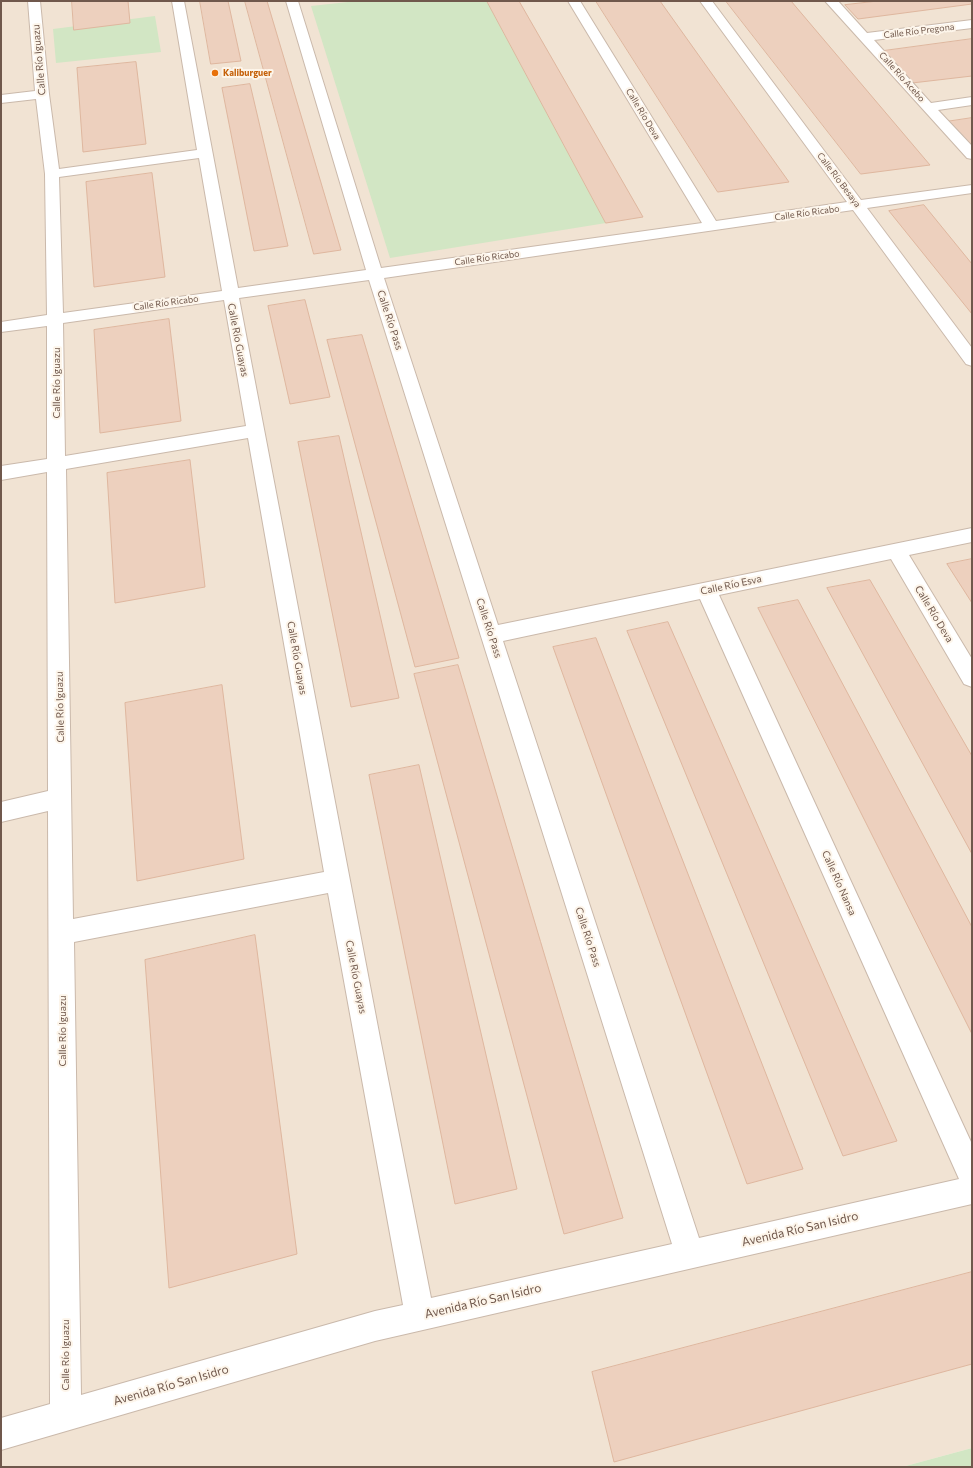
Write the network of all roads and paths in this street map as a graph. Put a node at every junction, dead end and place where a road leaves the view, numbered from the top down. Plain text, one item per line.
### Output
1 (34, 1) edge
2 (178, 1) edge
3 (292, 1) edge
4 (574, 1) edge
5 (706, 1) edge
6 (831, 1) edge
7 (972, 24) edge
8 (866, 37) junction
9 (42, 94) junction
10 (1, 99) edge
11 (972, 101) edge
12 (929, 107) junction
13 (205, 153) junction
14 (972, 155) edge
15 (52, 174) junction
16 (972, 189) edge
17 (858, 205) junction
18 (712, 226) junction
19 (375, 274) junction
20 (230, 294) junction
21 (56, 319) junction
22 (1, 327) edge
23 (972, 360) edge
24 (255, 431) junction
25 (58, 465) junction
26 (1, 473) edge
27 (972, 535) edge
28 (896, 551) junction
29 (706, 590) junction
30 (491, 635) junction
31 (972, 678) edge
32 (61, 798) junction
33 (1, 812) edge
34 (338, 880) junction
35 (62, 933) junction
36 (972, 1175) edge
37 (972, 1190) edge
38 (690, 1254) junction
39 (420, 1315) junction
40 (66, 1415) junction
41 (1, 1434) edge

1 - 9 street, Calle Río Iguazu
2 - 13 street, Calle Río Guayas
3 - 19 street, Calle Río Pass
4 - 18 street, Calle Río Deva
5 - 17 street, Calle Río Besaya
6 - 8 street, Calle Río Acebo
7 - 8 street, Calle Río Pregona
8 - 12 street, Calle Río Acebo
9 - 10 street
9 - 15 street, Calle Río Iguazu
11 - 12 street
12 - 14 street, Calle Río Acebo
13 - 15 street
13 - 20 street, Calle Río Guayas
15 - 21 street, Calle Río Iguazu
16 - 17 street, Calle Río Ricabo
17 - 18 street, Calle Río Ricabo
17 - 23 street, Calle Río Besaya
18 - 19 street, Calle Río Ricabo
19 - 20 street, Calle Río Ricabo
19 - 30 street, Calle Río Pass
20 - 21 street, Calle Río Ricabo
20 - 24 street, Calle Río Guayas
21 - 22 street, Calle Río Ricabo
21 - 25 street, Calle Río Iguazu
24 - 25 street
24 - 34 street, Calle Río Guayas
25 - 26 street
25 - 32 street, Calle Río Iguazu
27 - 28 street, Calle Río Esva
28 - 29 street, Calle Río Esva
28 - 31 street, Calle Río Deva
29 - 30 street, Calle Río Esva
29 - 36 street, Calle Río Nansa
30 - 38 street, Calle Río Pass
32 - 33 street
32 - 35 street, Calle Río Iguazu
34 - 35 street
34 - 39 street, Calle Río Guayas
35 - 40 street, Calle Río Iguazu
37 - 38 street, Avenida Río San Isidro
38 - 39 street, Avenida Río San Isidro
39 - 40 street, Avenida Río San Isidro
40 - 41 street, Avenida Río San Isidro

